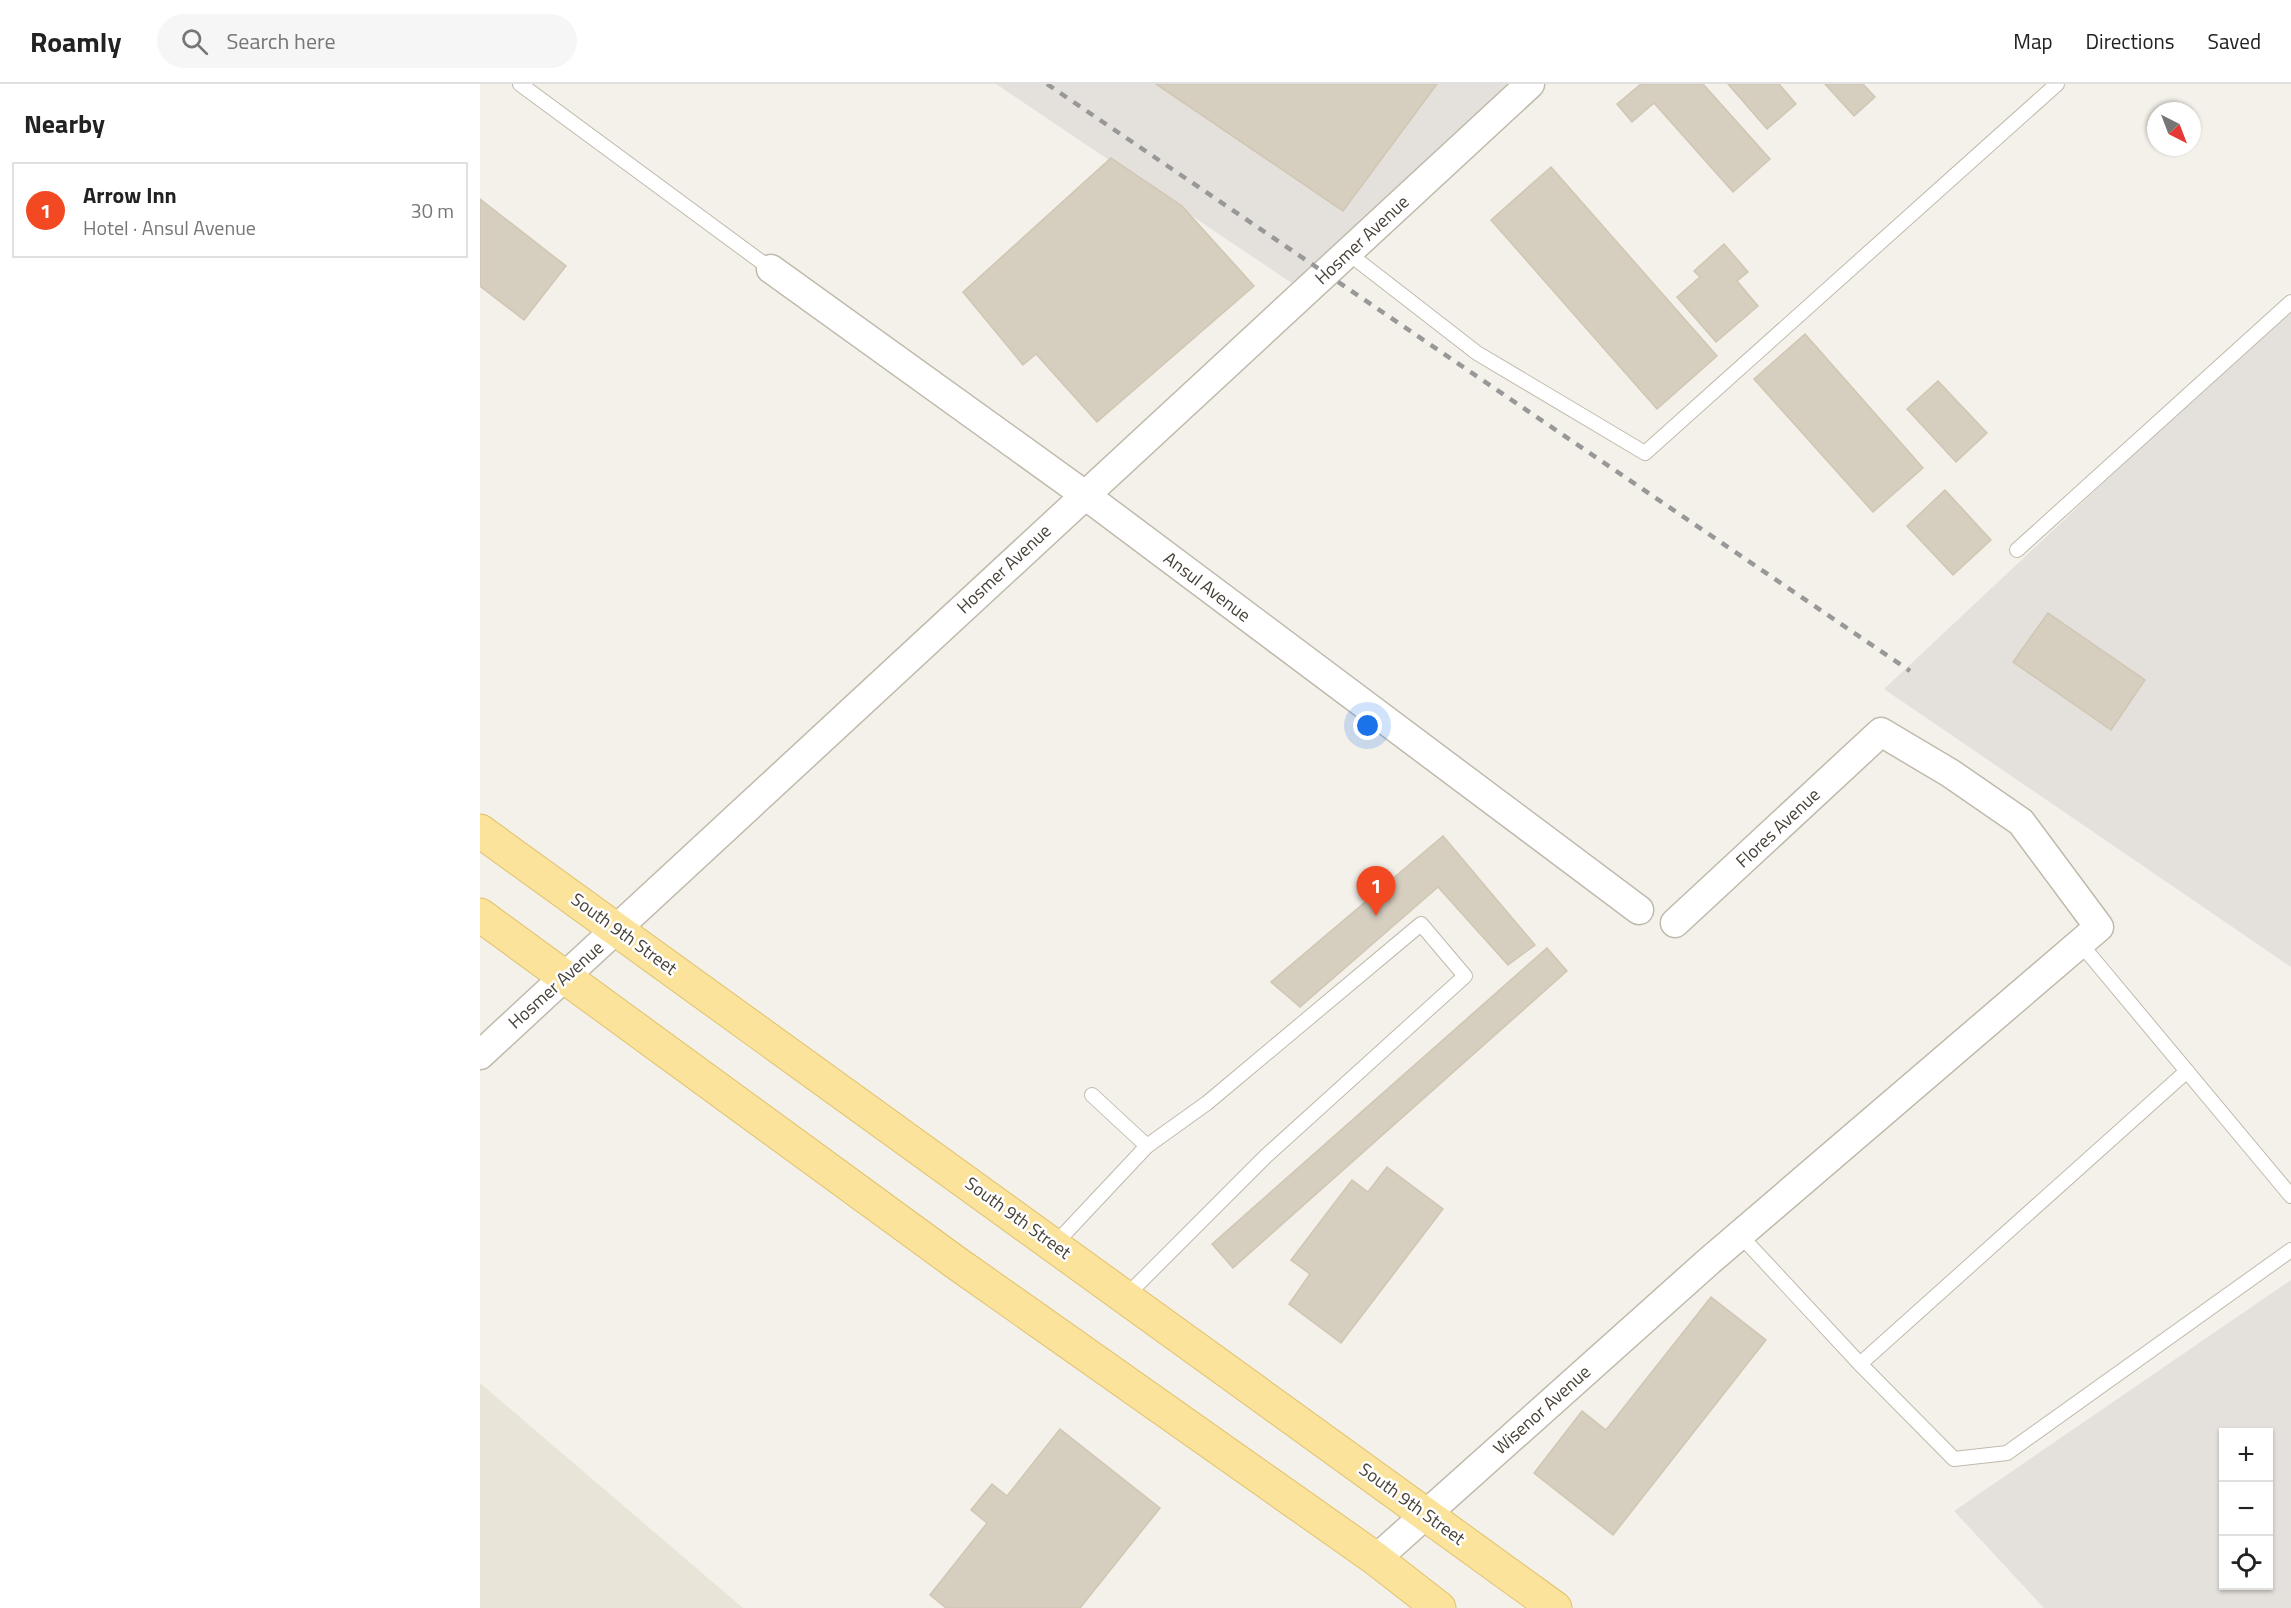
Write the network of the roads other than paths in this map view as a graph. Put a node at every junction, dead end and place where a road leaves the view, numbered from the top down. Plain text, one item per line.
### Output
1 (520, 84) edge
2 (1530, 84) edge
3 (2057, 84) edge
4 (1348, 253) junction
5 (771, 270) joint
6 (2291, 302) edge
7 (1085, 495) junction
8 (2018, 550) dead end
9 (1881, 732) joint
10 (480, 831) edge
11 (1639, 910) dead end
12 (480, 915) edge
13 (1675, 923) dead end
14 (618, 929) junction
15 (2080, 943) junction
16 (566, 976) junction
17 (480, 1055) edge
18 (2187, 1071) junction
19 (1092, 1095) dead end
20 (1148, 1146) junction
21 (2291, 1196) edge
22 (1740, 1235) junction
23 (1054, 1245) junction
24 (2291, 1250) edge
25 (1126, 1296) junction
26 (1860, 1365) junction
27 (1426, 1514) junction
28 (1376, 1560) junction
29 (1439, 1608) edge
30 (1555, 1608) edge

1 - 5 lane
2 - 4 street, Hosmer Avenue
3 - 4 lane
4 - 7 street, Hosmer Avenue
5 - 7 street, Ansul Avenue
6 - 8 lane
7 - 11 street, Ansul Avenue
7 - 14 street, Hosmer Avenue
9 - 13 street, Flores Avenue
9 - 15 street, Wisenor Avenue
10 - 14 main road, South 9th Street
12 - 16 main road
14 - 16 street, Hosmer Avenue
14 - 23 main road, South 9th Street
15 - 18 lane
15 - 22 street, Wisenor Avenue
16 - 17 street, Hosmer Avenue
16 - 28 main road
18 - 21 lane
18 - 26 lane
19 - 20 lane
20 - 23 lane
20 - 25 lane
22 - 26 lane
22 - 27 street, Wisenor Avenue
23 - 25 main road, South 9th Street
24 - 26 lane
25 - 27 main road, South 9th Street
27 - 28 street, Wisenor Avenue
27 - 30 main road, South 9th Street
28 - 29 main road

